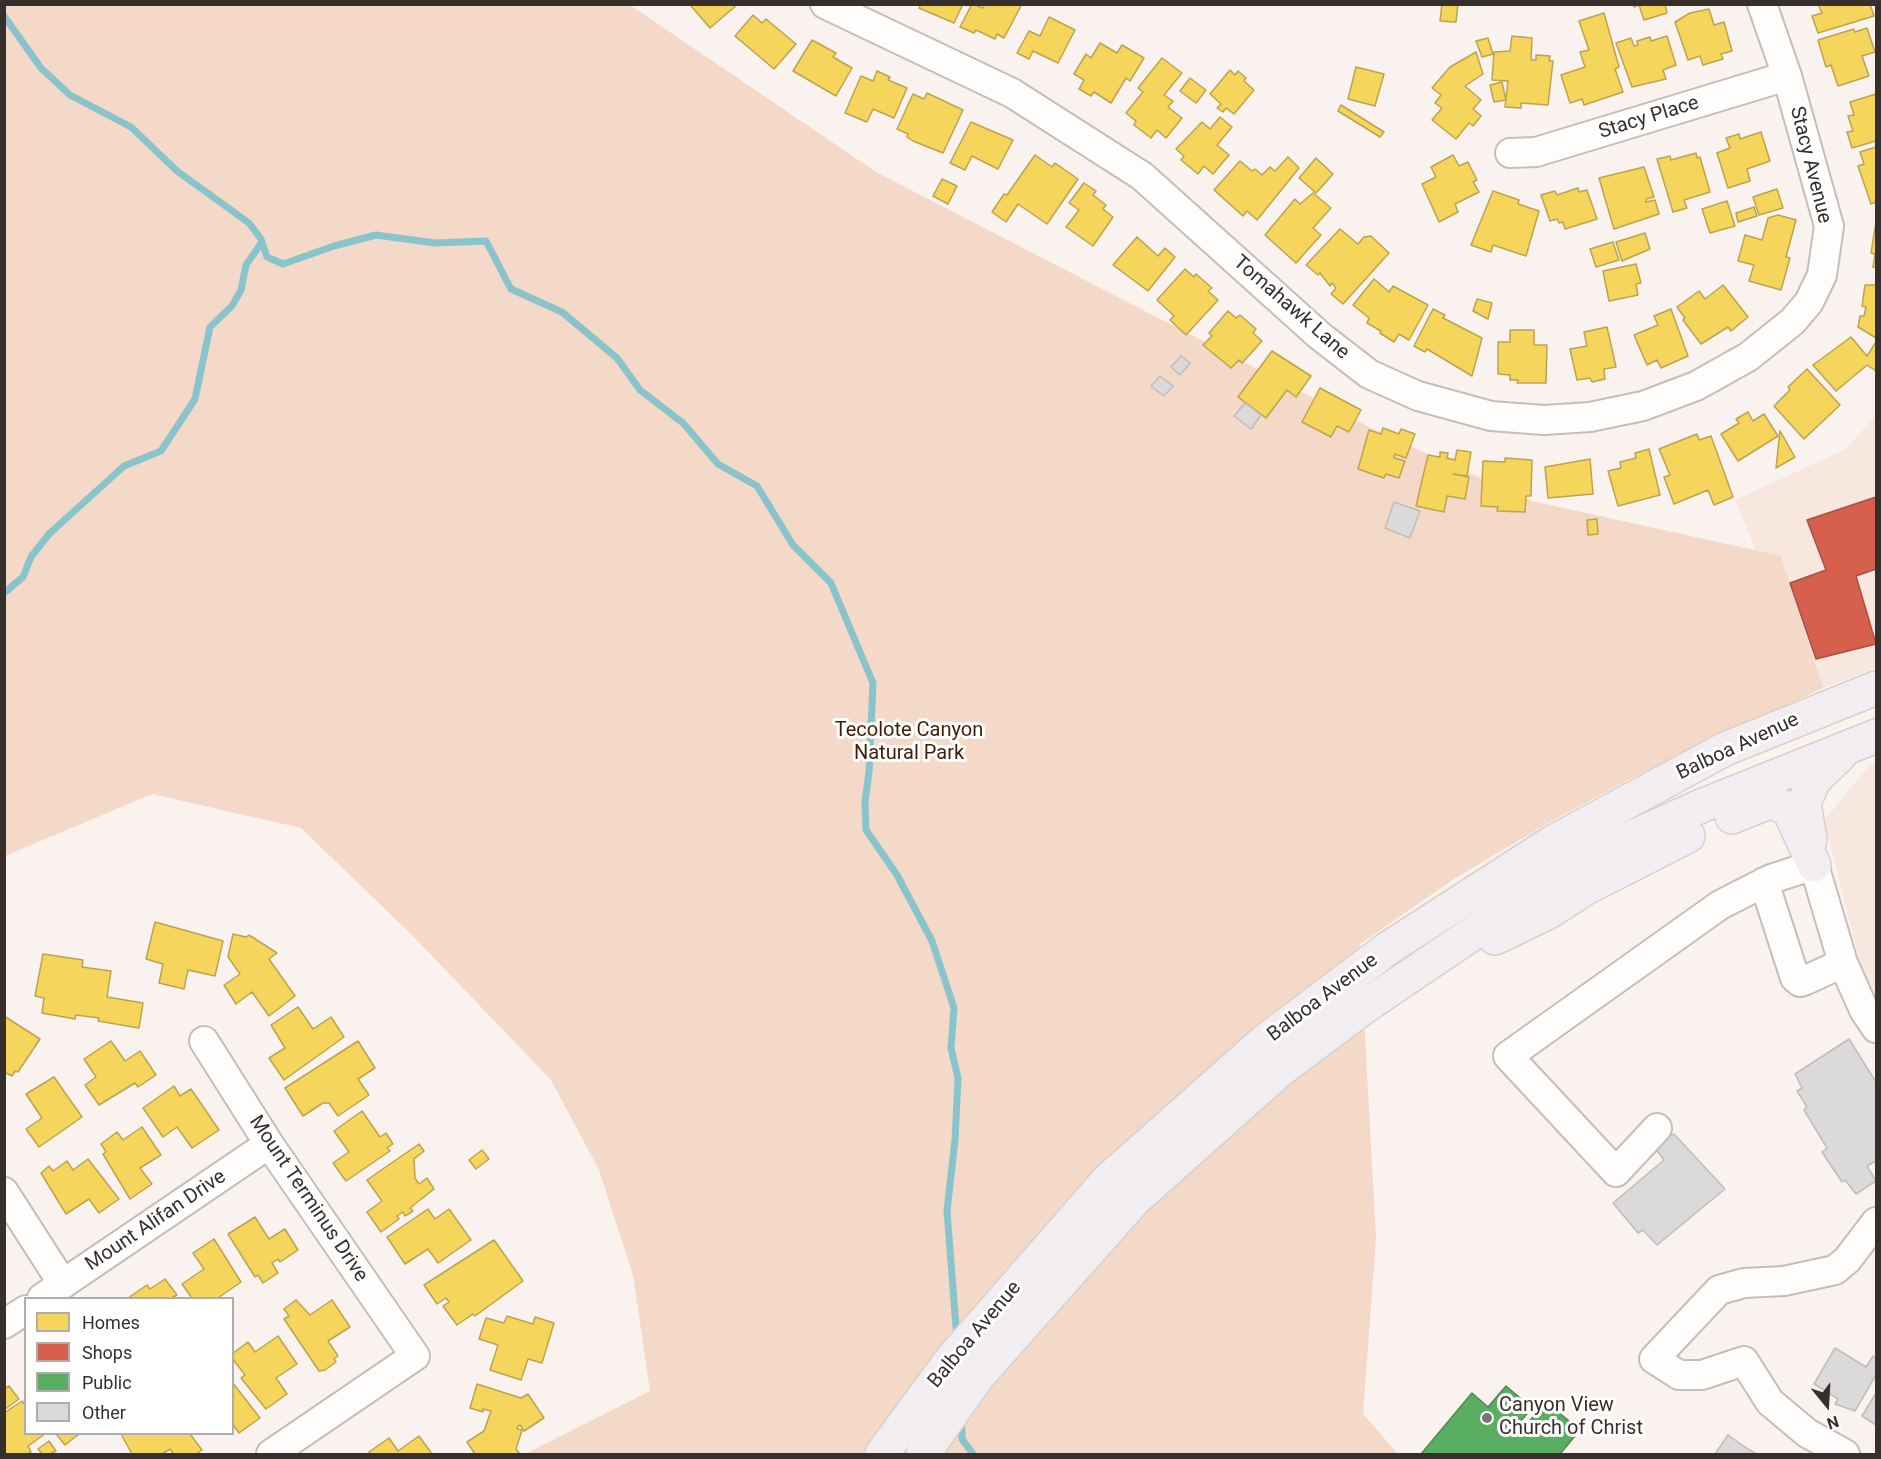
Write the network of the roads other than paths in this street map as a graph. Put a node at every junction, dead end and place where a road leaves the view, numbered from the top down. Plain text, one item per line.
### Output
1 (825, 4) edge
2 (1762, 4) edge
3 (1787, 76) junction
4 (1510, 153) dead end
5 (1793, 321) joint
6 (1876, 688) edge
7 (1876, 736) edge
8 (1846, 749) junction
9 (1814, 865) junction
10 (1764, 882) junction
11 (1843, 963) junction
12 (1390, 988) junction
13 (1876, 1029) edge
14 (204, 1041) dead end
15 (1657, 1128) dead end
16 (269, 1144) junction
17 (4, 1191) edge
18 (1876, 1222) edge
19 (53, 1291) edge
20 (24, 1311) edge
21 (4, 1324) edge
22 (271, 1455) edge
23 (882, 1455) edge
24 (924, 1455) edge
25 (1845, 1455) edge

1 - 5 street, Tomahawk Lane
2 - 3 street, Stacy Avenue
3 - 4 street, Stacy Place
3 - 5 street, Stacy Avenue
6 - 23 main road, Balboa Avenue
7 - 8 main road, Balboa Avenue
8 - 9 main road
8 - 12 main road, Balboa Avenue
9 - 10 street
9 - 11 street
9 - 12 main road
10 - 11 street
10 - 15 street
11 - 13 street
12 - 24 main road, Balboa Avenue
14 - 16 street, Mount Terminus Drive
16 - 19 street, Mount Alifan Drive
16 - 22 street, Mount Terminus Drive
17 - 19 street
18 - 25 street
20 - 21 street

